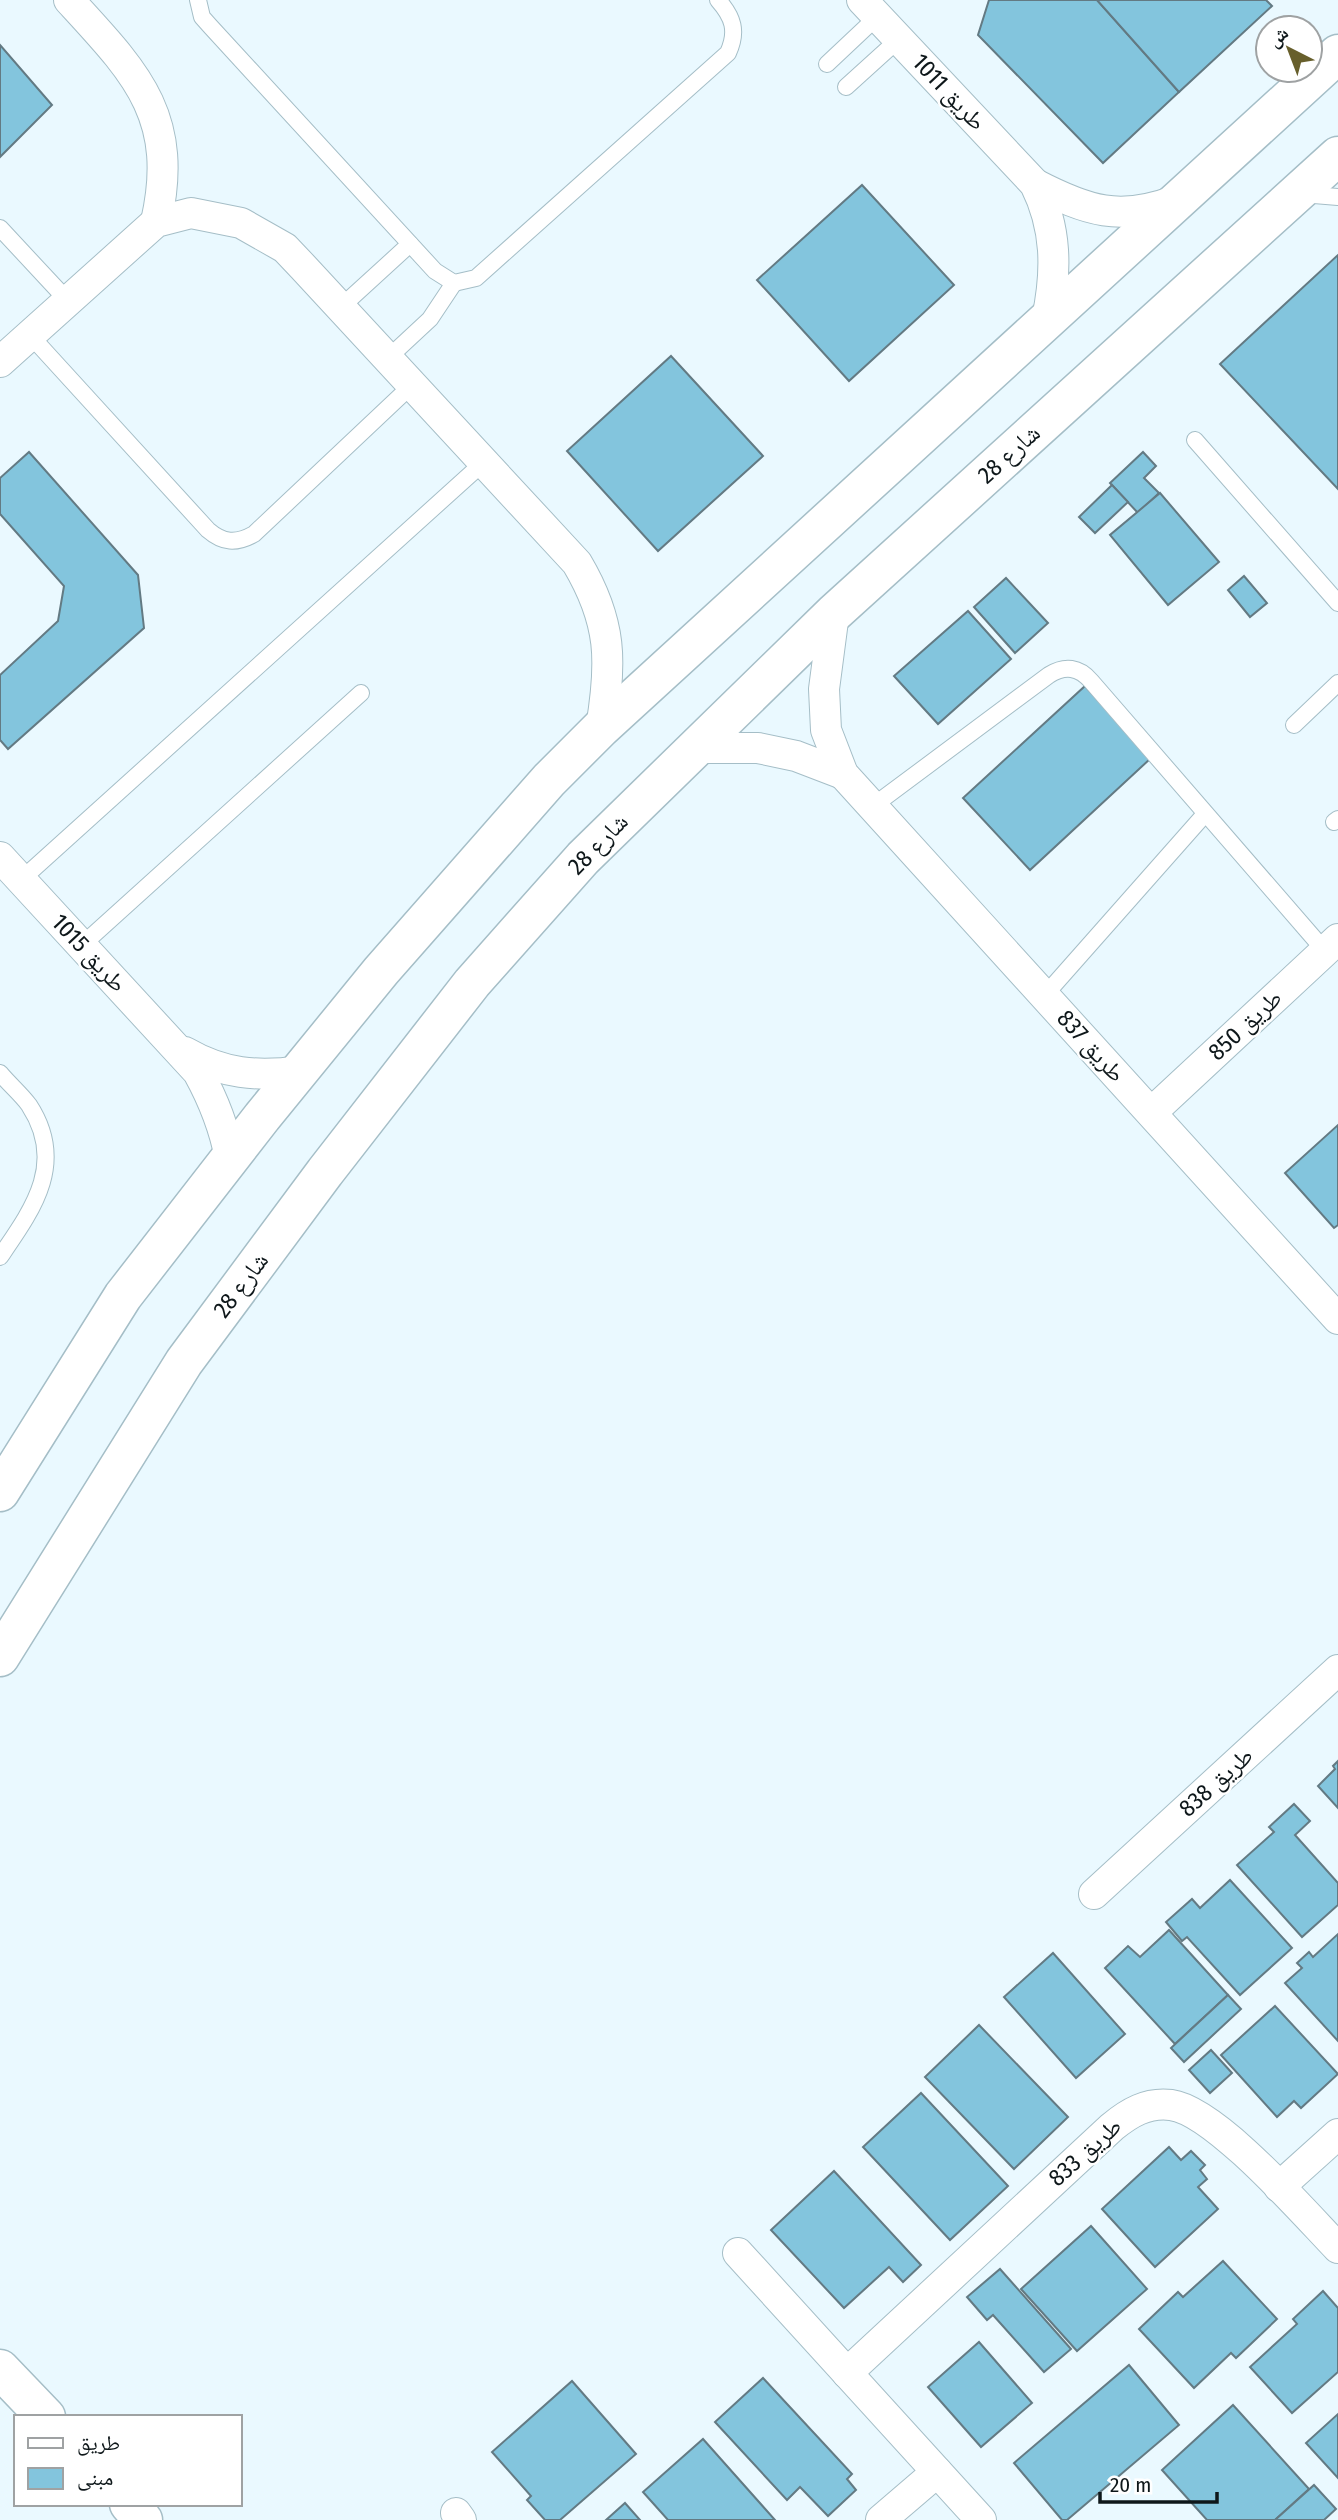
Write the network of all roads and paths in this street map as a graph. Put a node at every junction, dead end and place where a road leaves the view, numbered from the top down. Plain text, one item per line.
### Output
1 (69, 0) edge
2 (198, 0) edge
3 (718, 0) edge
4 (866, 4) edge
5 (899, 39) junction
6 (1338, 54) edge
7 (827, 64) dead end
8 (846, 87) dead end
9 (1338, 156) edge
10 (1035, 184) junction
11 (1296, 194) junction
12 (1338, 197) edge
13 (1182, 198) junction
14 (156, 222) junction
15 (0, 228) edge
16 (410, 244) junction
17 (454, 283) junction
18 (68, 301) junction
19 (341, 307) junction
20 (1047, 319) junction
21 (30, 335) junction
22 (387, 359) junction
23 (0, 362) edge
24 (412, 386) junction
25 (1195, 440) dead end
26 (484, 462) junction
27 (1338, 603) edge
28 (834, 613) junction
29 (1338, 683) edge
30 (361, 693) dead end
31 (1294, 725) dead end
32 (601, 728) junction
33 (694, 748) junction
34 (843, 774) junction
35 (873, 806) junction
36 (1205, 814) junction
37 (0, 857) edge
38 (21, 880) junction
39 (1331, 945) edge
40 (81, 946) junction
41 (1045, 995) junction
42 (178, 1049) junction
43 (300, 1071) junction
44 (0, 1073) edge
45 (1152, 1112) junction
46 (230, 1158) junction
47 (0, 1257) edge
48 (1338, 1319) edge
49 (0, 1492) edge
50 (0, 1657) edge
51 (1338, 1670) edge
52 (1094, 1894) dead end
53 (1338, 2134) edge
54 (1279, 2187) junction
55 (1338, 2248) edge
56 (738, 2253) dead end
57 (0, 2369) edge
58 (847, 2373) junction
59 (44, 2415) edge
60 (937, 2472) junction
61 (131, 2506) edge
62 (143, 2520) edge
63 (881, 2520) edge
64 (981, 2520) edge

1 - 14 street
2 - 16 lane
3 - 17 lane
4 - 5 street, طريق 1011
4 - 7 lane
5 - 8 lane
5 - 10 street, طريق 1011
6 - 13 main road
9 - 11 main road, شارع 28
10 - 13 street, طريق 1011
10 - 20 street, طريق 1011
11 - 12 lane
11 - 28 main road, شارع 28
13 - 20 main road
14 - 18 street
14 - 19 street
15 - 18 lane
16 - 17 lane
16 - 19 lane
17 - 22 lane
18 - 21 street
19 - 22 street
20 - 32 main road
21 - 23 street
21 - 24 lane
22 - 24 street
24 - 26 street
25 - 27 lane
26 - 32 street
26 - 38 lane
28 - 33 main road, شارع 28
28 - 34 street, طريق 837
29 - 31 lane
30 - 40 lane
32 - 43 main road
33 - 34 street, طريق 837
33 - 50 main road, شارع 28
34 - 35 street, طريق 837
35 - 36 lane
35 - 41 street, طريق 837
36 - 39 lane
36 - 41 lane
37 - 38 street, طريق 1015
38 - 40 street, طريق 1015
39 - 45 street, طريق 850
40 - 42 street, طريق 1015
41 - 45 street, طريق 837
42 - 43 street
42 - 46 street
43 - 46 main road
44 - 47 lane
45 - 48 street, طريق 837
46 - 49 main road
51 - 52 street, طريق 838
53 - 54 street
54 - 55 street, طريق 833
54 - 58 street, طريق 833
56 - 58 street
57 - 59 main road
58 - 60 street
60 - 63 street
60 - 64 street
61 - 62 main road

